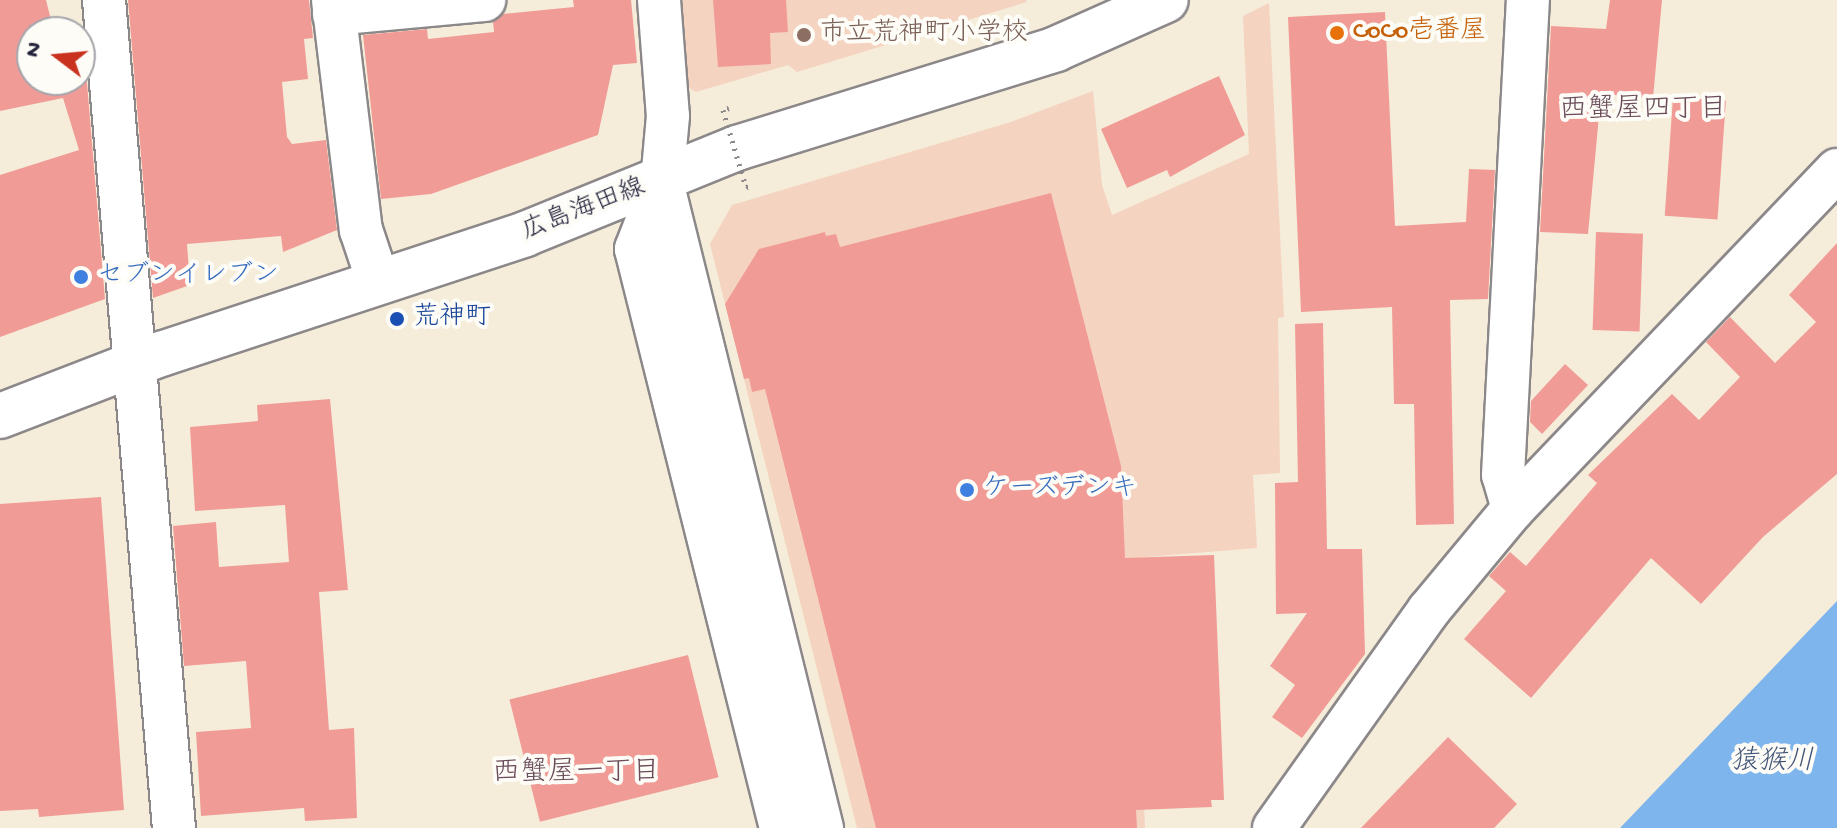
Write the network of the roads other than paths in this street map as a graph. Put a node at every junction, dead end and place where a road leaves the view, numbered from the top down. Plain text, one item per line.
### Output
1 (104, 0) edge
2 (484, 0) edge
3 (659, 0) edge
4 (1166, 0) edge
5 (1528, 0) edge
6 (333, 7) edge
7 (1837, 170) edge
8 (662, 182) junction
9 (378, 281) junction
10 (131, 366) junction
11 (0, 416) edge
12 (1513, 509) junction
13 (174, 828) edge
14 (781, 828) edge
15 (822, 828) edge
16 (1274, 828) edge

1 - 10 street
2 - 6 street
3 - 8 street
4 - 8 main road, 広島海田線
5 - 12 street
6 - 9 street
7 - 12 street
8 - 9 main road, 広島海田線
8 - 14 street
8 - 15 street
9 - 10 main road, 広島海田線
10 - 11 main road, 広島海田線
10 - 13 street
12 - 16 street

